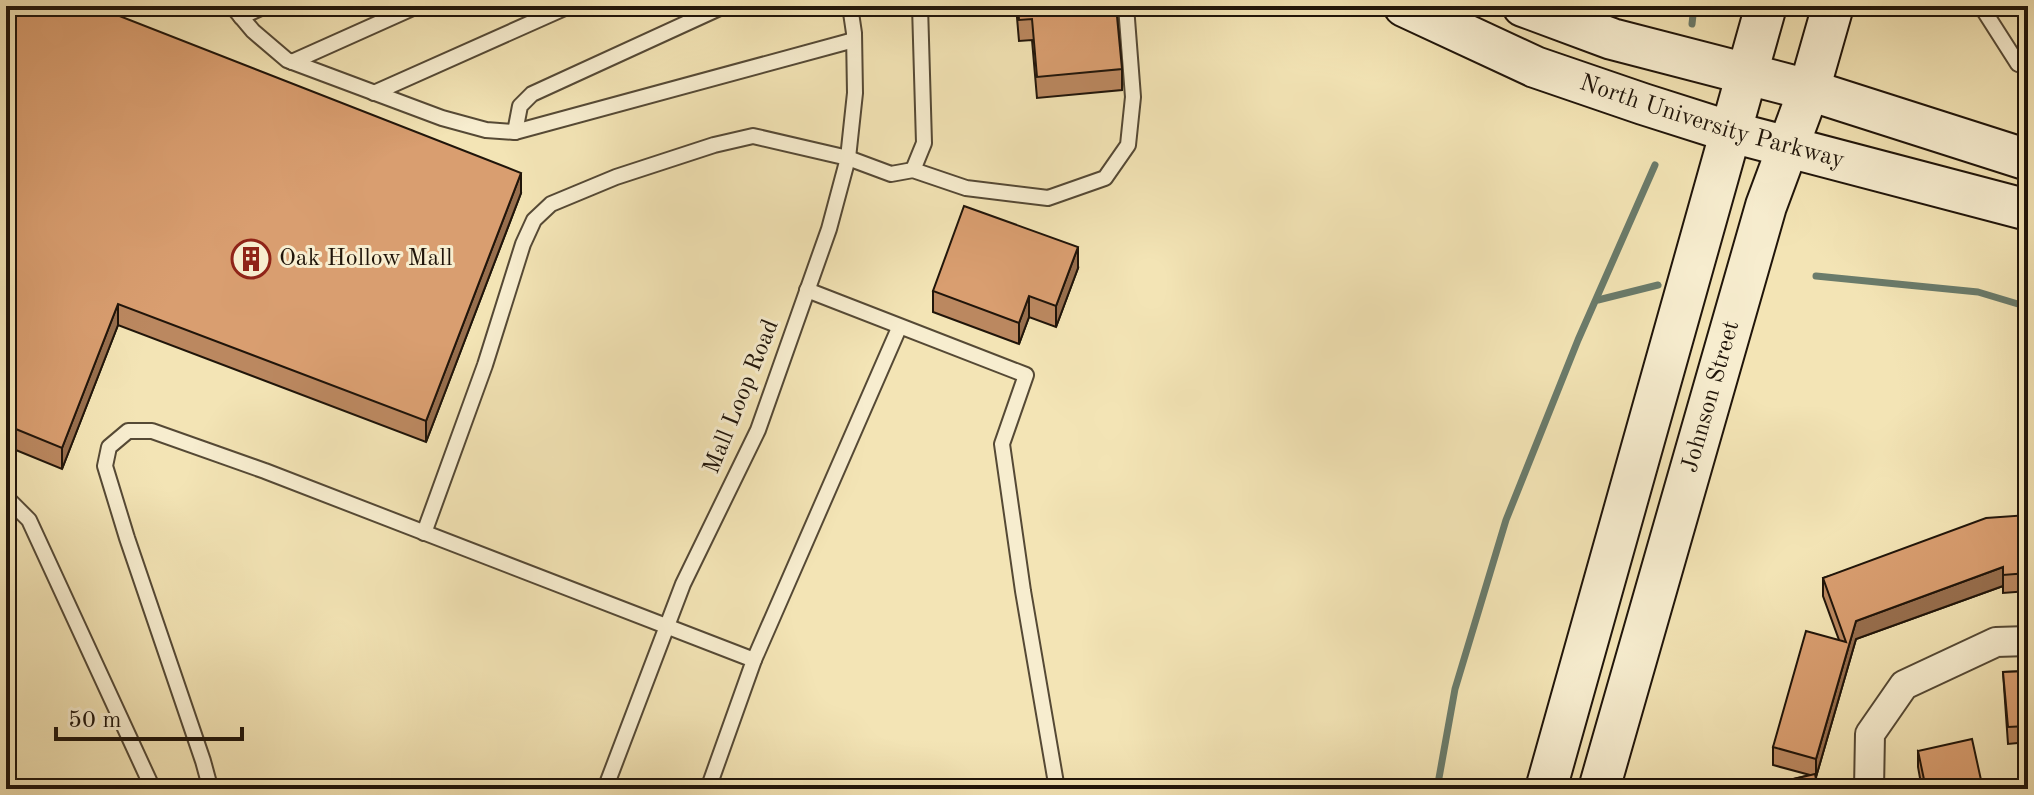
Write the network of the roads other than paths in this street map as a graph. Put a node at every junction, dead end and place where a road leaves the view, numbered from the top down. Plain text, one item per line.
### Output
1 (265, 6) edge
2 (417, 6) edge
3 (569, 6) edge
4 (724, 6) edge
5 (850, 6) edge
6 (920, 6) edge
7 (1126, 6) edge
8 (1404, 6) edge
9 (1523, 6) edge
10 (1766, 6) edge
11 (1833, 6) edge
12 (1981, 6) edge
13 (236, 11) edge
14 (854, 40) junction
15 (292, 62) junction
16 (2028, 67) edge
17 (1746, 76) junction
18 (1809, 90) junction
19 (374, 93) junction
20 (515, 132) junction
21 (1731, 132) junction
22 (1789, 145) junction
23 (848, 158) junction
24 (2028, 160) edge
25 (913, 170) junction
26 (2028, 210) edge
27 (807, 290) junction
28 (899, 328) junction
29 (6, 497) edge
30 (424, 533) junction
31 (667, 628) junction
32 (2028, 641) edge
33 (754, 660) junction
34 (153, 789) edge
35 (205, 789) edge
36 (605, 789) edge
37 (708, 789) edge
38 (1057, 789) edge
39 (1546, 789) edge
40 (1599, 789) edge
41 (1869, 789) edge

1 - 13 lane
2 - 15 lane
3 - 19 lane
4 - 20 lane
5 - 14 lane, Mall Loop Road
6 - 25 lane
7 - 25 lane
8 - 21 main road, North University Parkway
9 - 17 main road
10 - 17 main road
11 - 18 main road, Johnson Street
12 - 16 lane
13 - 15 lane
14 - 20 lane
14 - 23 lane, Mall Loop Road
15 - 19 lane
17 - 18 main road
17 - 21 main road
18 - 22 main road, Johnson Street
18 - 24 main road
19 - 20 lane
21 - 22 main road, North University Parkway
21 - 39 main road
22 - 26 main road, North University Parkway
22 - 40 main road, Johnson Street
23 - 25 lane
23 - 27 lane, Mall Loop Road
23 - 30 lane
27 - 28 lane
27 - 31 lane, Mall Loop Road
28 - 33 lane
28 - 38 lane
29 - 34 lane
30 - 31 lane
30 - 35 lane
31 - 33 lane
31 - 36 lane, Mall Loop Road
32 - 41 street
33 - 37 lane

